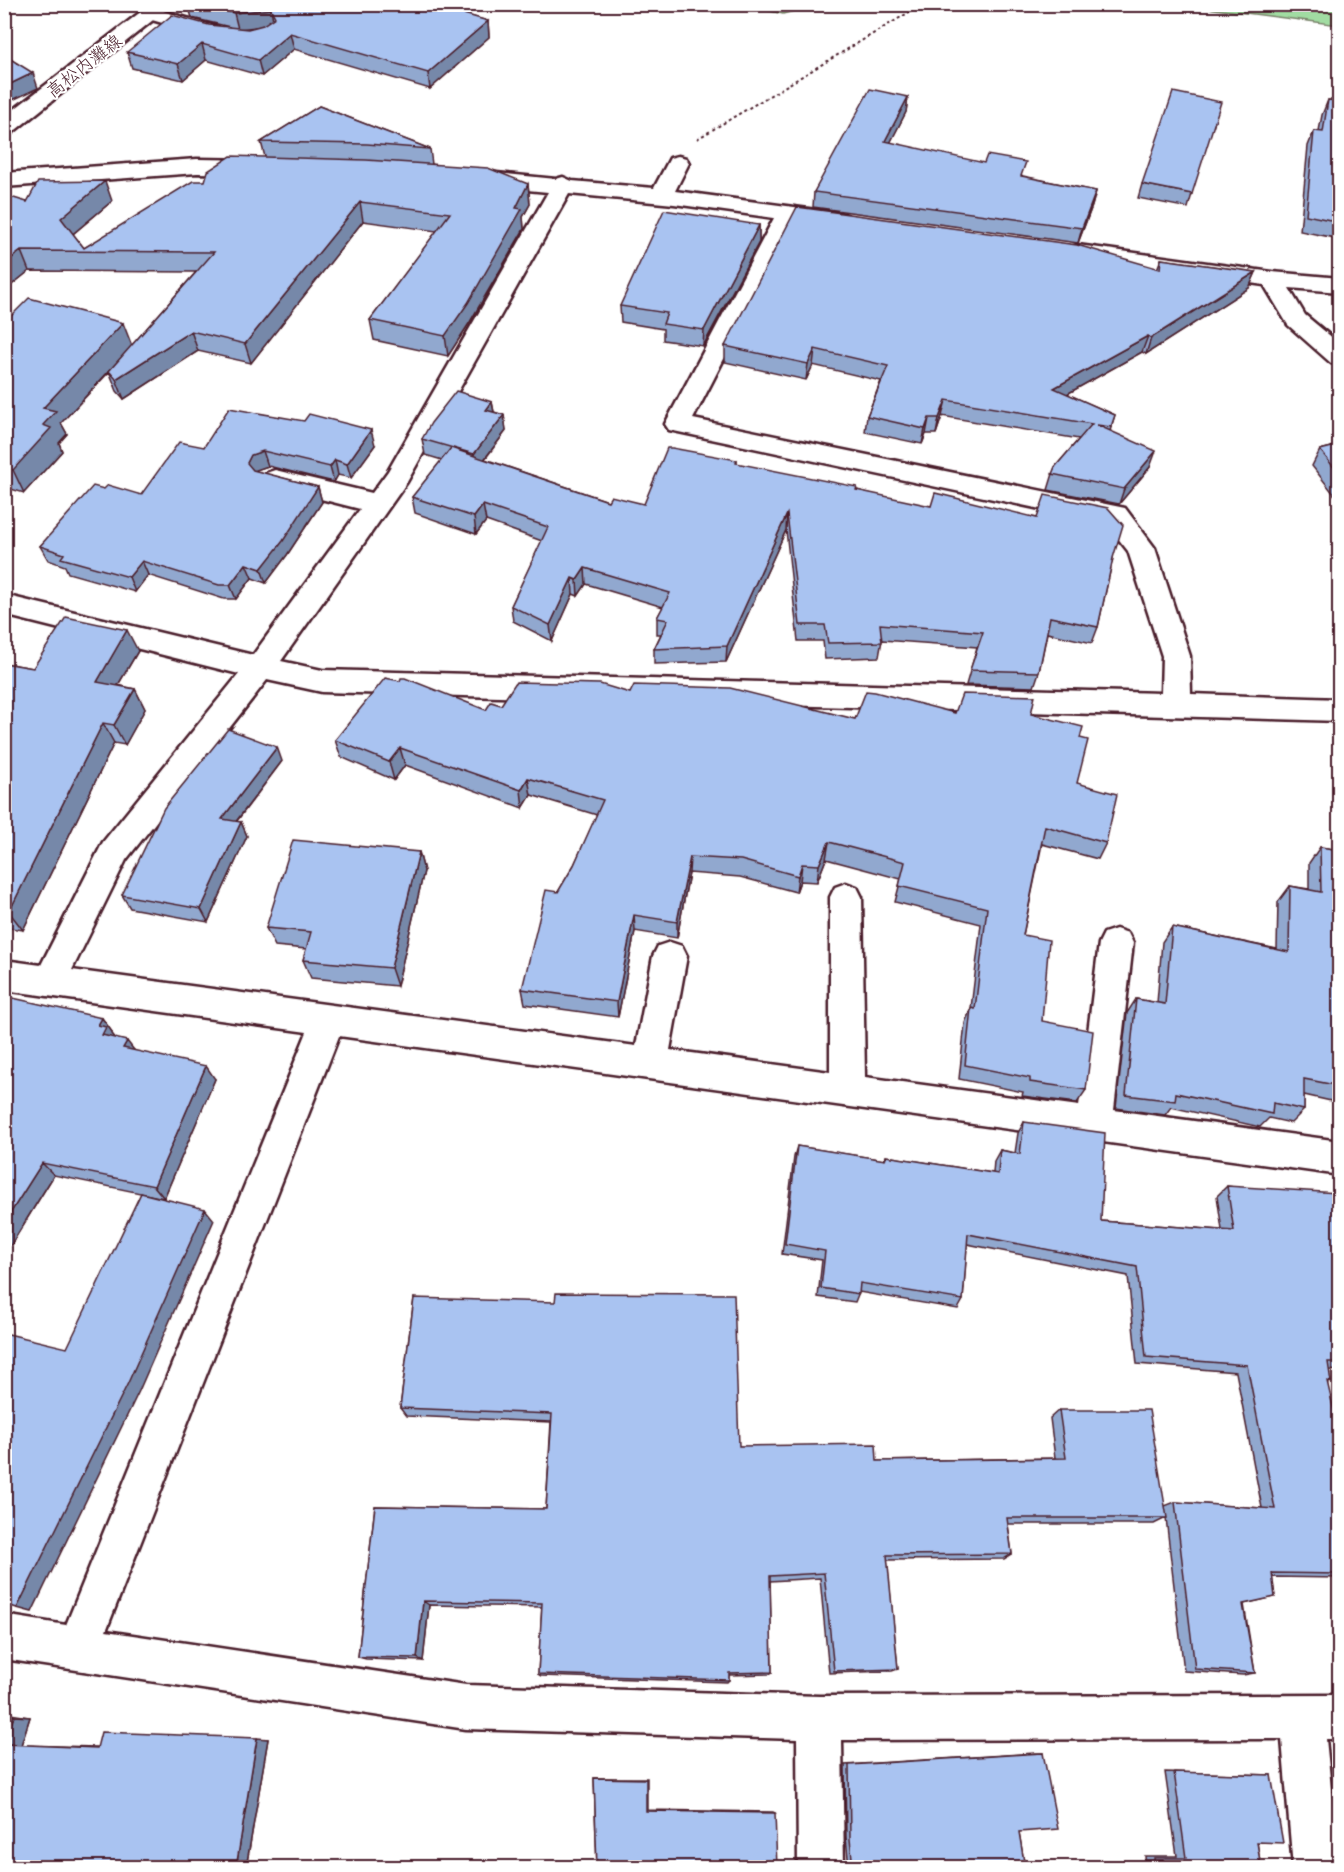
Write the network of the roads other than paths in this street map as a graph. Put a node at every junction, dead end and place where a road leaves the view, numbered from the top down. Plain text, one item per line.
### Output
1 (158, 9) edge
2 (224, 35) edge
3 (4, 128) edge
4 (678, 163) road end
5 (278, 168) edge
6 (450, 176) edge
7 (4, 180) edge
8 (563, 184) junction
9 (662, 195) junction
10 (788, 212) junction
11 (856, 222) edge
12 (1052, 249) edge
13 (1272, 279) junction
14 (1340, 285) edge
15 (1340, 357) edge
16 (267, 477) edge
17 (378, 504) junction
18 (4, 605) edge
19 (260, 668) junction
20 (1176, 704) junction
21 (1340, 710) edge
22 (846, 897) dead end
23 (1116, 943) dead end
24 (670, 956) dead end
25 (4, 975) edge
26 (50, 981) junction
27 (329, 1019) junction
28 (650, 1063) junction
29 (848, 1090) junction
30 (1095, 1124) junction
31 (1340, 1158) edge
32 (4, 1637) edge
33 (78, 1648) junction
34 (1321, 1717) edge
35 (819, 1718) junction
36 (820, 1868) edge
37 (1316, 1868) edge

1 - 2 street
1 - 3 street, 高松内灘線
4 - 9 street
5 - 7 street
6 - 8 street
8 - 9 street
8 - 17 street
9 - 10 street
10 - 11 street
10 - 20 street
12 - 13 street
13 - 14 street
13 - 15 street
16 - 17 street
17 - 19 street
18 - 19 street
19 - 20 street
19 - 26 street
20 - 21 street
22 - 29 street
23 - 30 street
24 - 28 street
25 - 26 street
26 - 27 street
27 - 28 street
27 - 33 street
28 - 29 street
29 - 30 street
30 - 31 street
32 - 33 street
33 - 35 street
34 - 35 street
34 - 37 street
35 - 36 street

